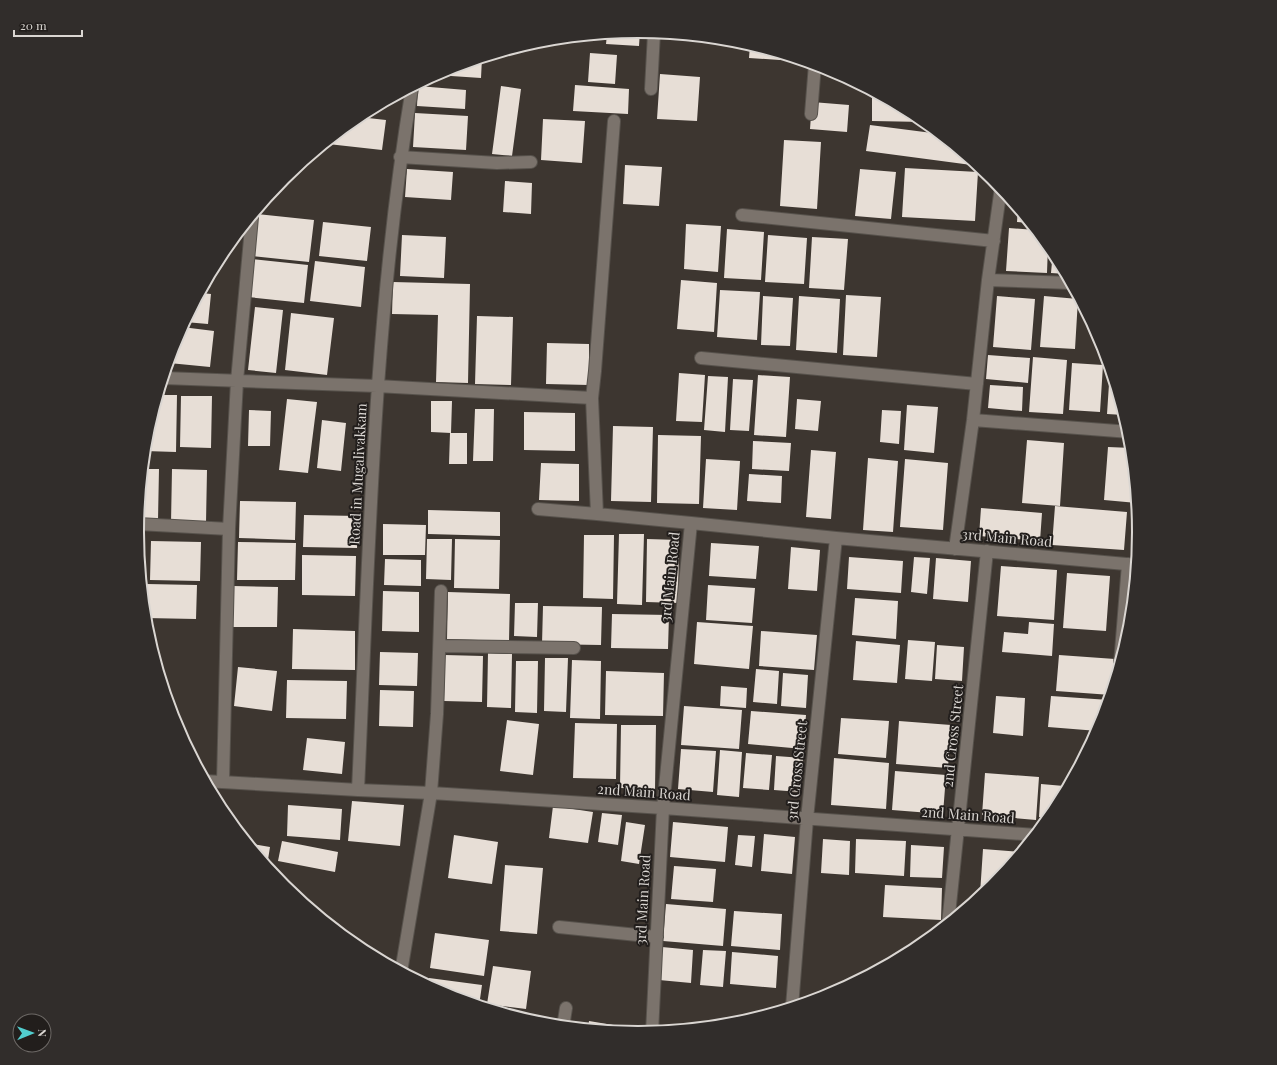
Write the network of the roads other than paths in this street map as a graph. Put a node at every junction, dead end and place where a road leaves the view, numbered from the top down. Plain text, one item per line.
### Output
1 (654, 38) edge
2 (814, 71) edge
3 (651, 89) dead end
4 (411, 94) edge
5 (811, 114) dead end
6 (614, 121) dead end
7 (400, 157) junction
8 (531, 162) dead end
9 (1000, 196) edge
10 (742, 215) dead end
11 (251, 225) edge
12 (994, 240) junction
13 (988, 280) junction
14 (1065, 282) edge
15 (701, 358) dead end
16 (169, 378) edge
17 (237, 381) junction
18 (977, 384) junction
19 (377, 386) junction
20 (592, 398) junction
21 (973, 420) junction
22 (1122, 431) edge
23 (538, 509) dead end
24 (597, 514) junction
25 (691, 523) junction
26 (144, 524) edge
27 (229, 528) junction
28 (836, 538) junction
29 (955, 549) junction
30 (987, 551) junction
31 (1132, 564) edge
32 (441, 591) dead end
33 (1126, 611) edge
34 (440, 646) junction
35 (574, 648) dead end
36 (211, 781) edge
37 (223, 782) junction
38 (358, 790) junction
39 (431, 793) junction
40 (663, 808) junction
41 (807, 819) junction
42 (958, 830) junction
43 (1030, 835) edge
44 (949, 918) edge
45 (559, 927) dead end
46 (657, 937) junction
47 (402, 967) edge
48 (792, 1002) edge
49 (566, 1008) dead end
50 (564, 1021) edge
51 (652, 1027) edge

1 - 3 street
2 - 5 street
4 - 7 street, Road in Mugalivakkam
6 - 20 street
7 - 8 street
7 - 19 street, Road in Mugalivakkam
9 - 12 street
10 - 12 street
11 - 17 street
12 - 13 street
13 - 14 street
13 - 18 street
15 - 18 street
16 - 17 street
17 - 19 street
17 - 27 street
18 - 21 street
19 - 20 street
19 - 38 street, Road in Mugalivakkam
20 - 24 street
21 - 22 street
21 - 29 street
23 - 24 street
24 - 25 street
25 - 28 street, 3rd Main Road
25 - 40 street, 3rd Main Road
26 - 27 street
27 - 37 street
28 - 29 street, 3rd Main Road
28 - 41 street, 3rd Cross Street
29 - 30 street, 3rd Main Road
30 - 31 street, 3rd Main Road
30 - 42 street, 2nd Cross Street
31 - 33 street
32 - 34 street
34 - 35 street
34 - 39 street
36 - 37 street
37 - 38 street
38 - 39 street
39 - 40 street, 2nd Main Road
39 - 47 street
40 - 41 street, 2nd Main Road
40 - 46 street, 3rd Main Road
41 - 42 street, 2nd Main Road
41 - 48 street, 3rd Cross Street
42 - 43 street, 2nd Main Road
42 - 44 street, 2nd Cross Street
45 - 46 street
46 - 51 street, 3rd Main Road
49 - 50 street

